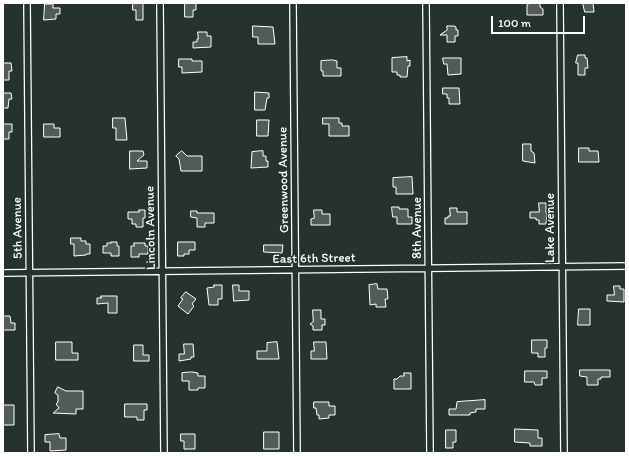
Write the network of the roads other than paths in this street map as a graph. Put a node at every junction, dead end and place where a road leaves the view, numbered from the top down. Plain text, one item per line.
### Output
1 (27, 3) edge
2 (160, 3) edge
3 (293, 3) edge
4 (426, 3) edge
5 (560, 3) edge
6 (626, 266) edge
7 (563, 267) junction
8 (429, 269) junction
9 (296, 270) junction
10 (163, 272) junction
11 (3, 273) edge
12 (29, 273) junction
13 (31, 453) edge
14 (164, 453) edge
15 (297, 453) edge
16 (430, 453) edge
17 (564, 453) edge

1 - 12 street, 5th Avenue
2 - 10 street, Lincoln Avenue
3 - 9 street, Greenwood Avenue
4 - 8 street, 8th Avenue
5 - 7 street, Lake Avenue
6 - 7 street, East 6th Street
7 - 8 street, East 6th Street
7 - 17 street, Lake Avenue
8 - 9 street, East 6th Street
8 - 16 street, 8th Avenue
9 - 10 street, East 6th Street
9 - 15 street, Greenwood Avenue
10 - 12 street, East 6th Street
10 - 14 street, Lincoln Avenue
11 - 12 street, East 6th Street
12 - 13 street, 5th Avenue

